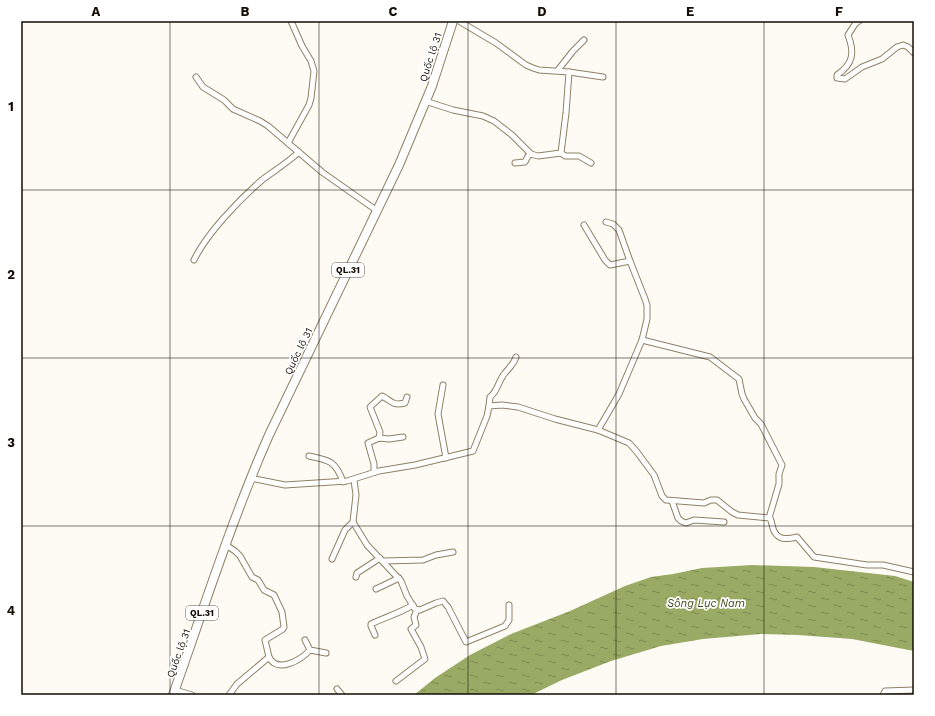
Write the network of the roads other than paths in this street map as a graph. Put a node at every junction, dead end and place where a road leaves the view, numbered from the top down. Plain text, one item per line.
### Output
1 (291, 21) edge
2 (453, 21) edge
3 (458, 21) edge
4 (859, 21) edge
5 (584, 40) dead end
6 (914, 53) edge
7 (558, 70) junction
8 (569, 72) junction
9 (196, 77) dead end
10 (603, 77) dead end
11 (425, 101) junction
12 (288, 143) junction
13 (299, 152) junction
14 (561, 153) junction
15 (531, 154) junction
16 (516, 163) dead end
17 (591, 163) dead end
18 (376, 210) junction
19 (606, 222) dead end
20 (584, 225) dead end
21 (194, 260) dead end
22 (630, 261) junction
23 (642, 340) junction
24 (516, 357) dead end
25 (443, 385) dead end
26 (407, 397) dead end
27 (489, 406) junction
28 (598, 430) junction
29 (403, 437) dead end
30 (379, 438) junction
31 (309, 456) dead end
32 (446, 458) junction
33 (374, 472) junction
34 (250, 478) junction
35 (354, 480) junction
36 (343, 482) junction
37 (672, 501) junction
38 (769, 518) junction
39 (353, 522) junction
40 (724, 522) dead end
41 (226, 545) junction
42 (453, 552) dead end
43 (332, 559) dead end
44 (381, 560) junction
45 (914, 572) edge
46 (356, 577) dead end
47 (399, 578) junction
48 (376, 589) dead end
49 (413, 605) junction
50 (509, 605) dead end
51 (417, 610) junction
52 (375, 635) dead end
53 (305, 640) dead end
54 (310, 650) junction
55 (326, 653) dead end
56 (269, 658) junction
57 (396, 681) dead end
58 (337, 689) dead end
59 (914, 690) edge
60 (174, 692) edge
61 (192, 695) edge
62 (229, 695) edge
63 (342, 695) edge
64 (883, 695) edge

1 - 12 street
2 - 11 highway, Quốc lộ 31 / QL.31
3 - 7 street
4 - 6 street
5 - 7 street
7 - 8 street
8 - 10 street
8 - 14 street
9 - 12 street
11 - 15 street
11 - 18 highway, Quốc lộ 31 / QL.31
12 - 13 street
13 - 18 street
13 - 21 street
14 - 15 street
14 - 17 street
15 - 16 street
18 - 34 highway, Quốc lộ 31 / QL.31
19 - 22 street
20 - 22 street
22 - 23 street
23 - 28 street
23 - 38 street
24 - 27 street
25 - 32 street
26 - 30 street
27 - 28 street
27 - 32 street
28 - 37 street
29 - 30 street
30 - 33 street
31 - 36 street
32 - 33 street
33 - 35 street
34 - 36 street
34 - 41 highway, Quốc lộ 31 / QL.31
35 - 36 street
35 - 39 street
37 - 38 street
37 - 40 street
38 - 45 street
39 - 43 street
39 - 44 street
41 - 56 street
41 - 60 highway, Quốc lộ 31 / QL.31
42 - 44 street
44 - 46 street
44 - 47 street
47 - 48 street
47 - 49 street
49 - 51 street
49 - 52 street
50 - 51 street
51 - 57 street
53 - 54 street
54 - 55 street
54 - 56 street
56 - 62 street
58 - 63 street
59 - 64 street
60 - 61 street

